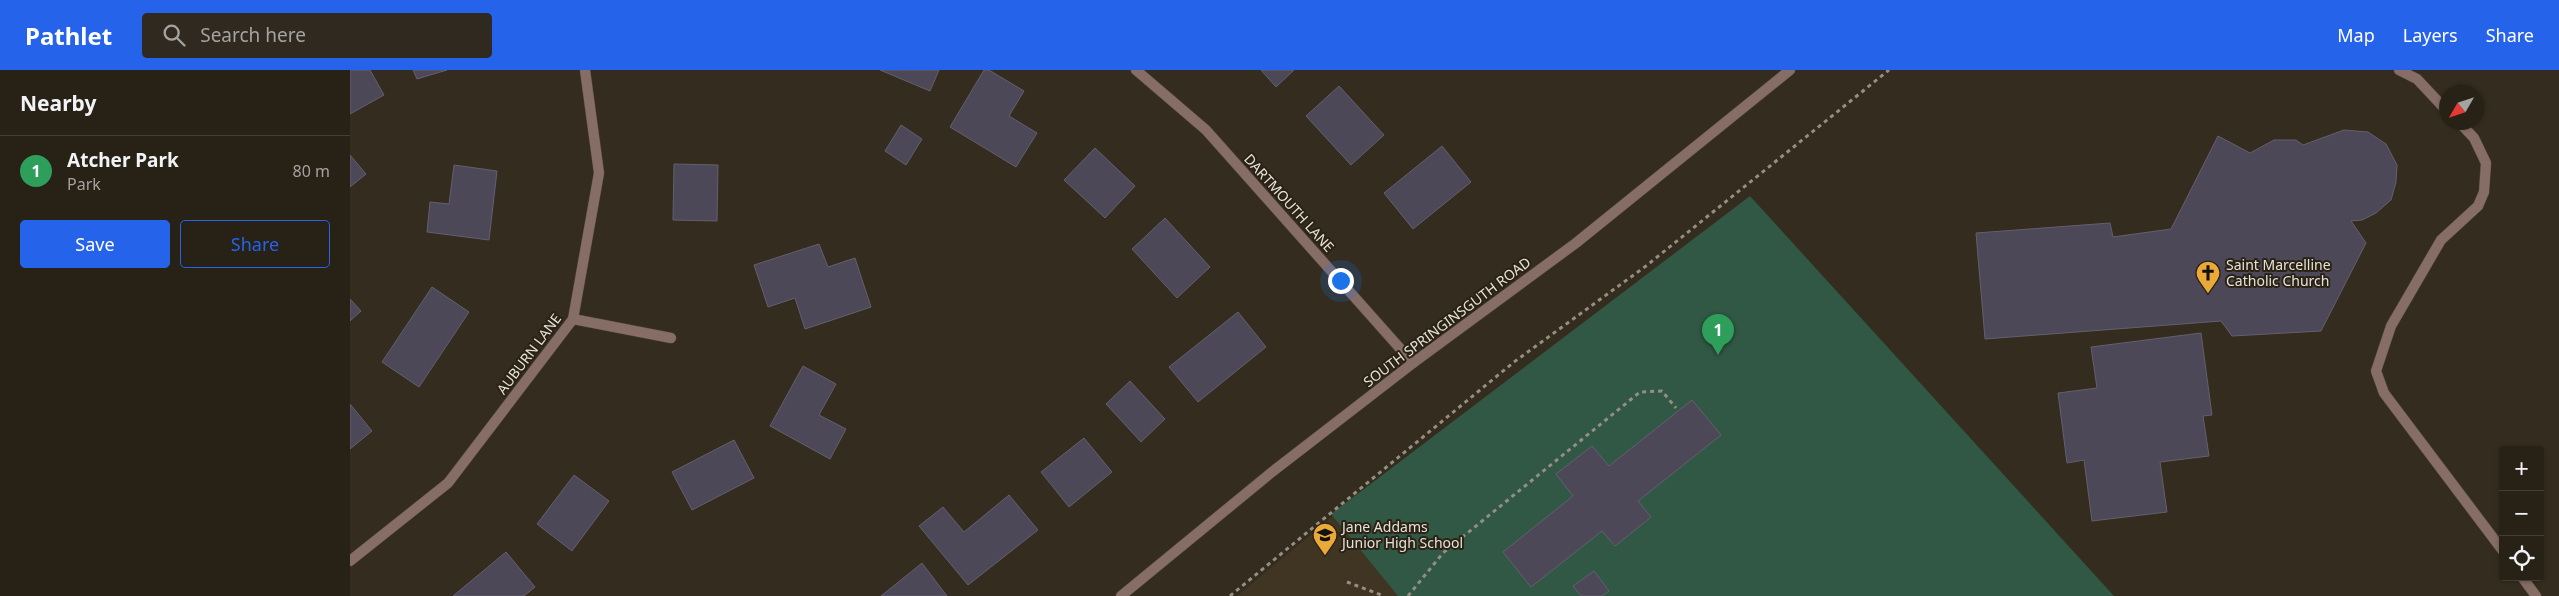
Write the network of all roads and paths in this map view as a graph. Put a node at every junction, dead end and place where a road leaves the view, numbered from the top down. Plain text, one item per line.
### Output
1 (586, 70) edge
2 (1136, 70) edge
3 (1790, 70) edge
4 (1888, 70) edge
5 (2399, 70) edge
6 (2439, 103) edge
7 (2466, 130) edge
8 (573, 319) junction
9 (671, 338) dead end
10 (1413, 363) junction
11 (1676, 408) dead end
12 (2499, 546) edge
13 (350, 561) edge
14 (2525, 581) edge
15 (1347, 582) dead end
16 (1121, 596) edge
17 (1230, 596) edge
18 (1384, 596) edge
19 (1408, 596) edge
20 (2536, 596) edge

1 - 8 street, AUBURN LANE
2 - 10 street, DARTMOUTH LANE
3 - 10 street, SOUTH SPRINGINSGUTH ROAD
4 - 17 path
5 - 6 street
7 - 12 street
8 - 9 street
8 - 13 street, AUBURN LANE
10 - 16 street, SOUTH SPRINGINSGUTH ROAD
11 - 19 path
14 - 20 street
15 - 18 path

